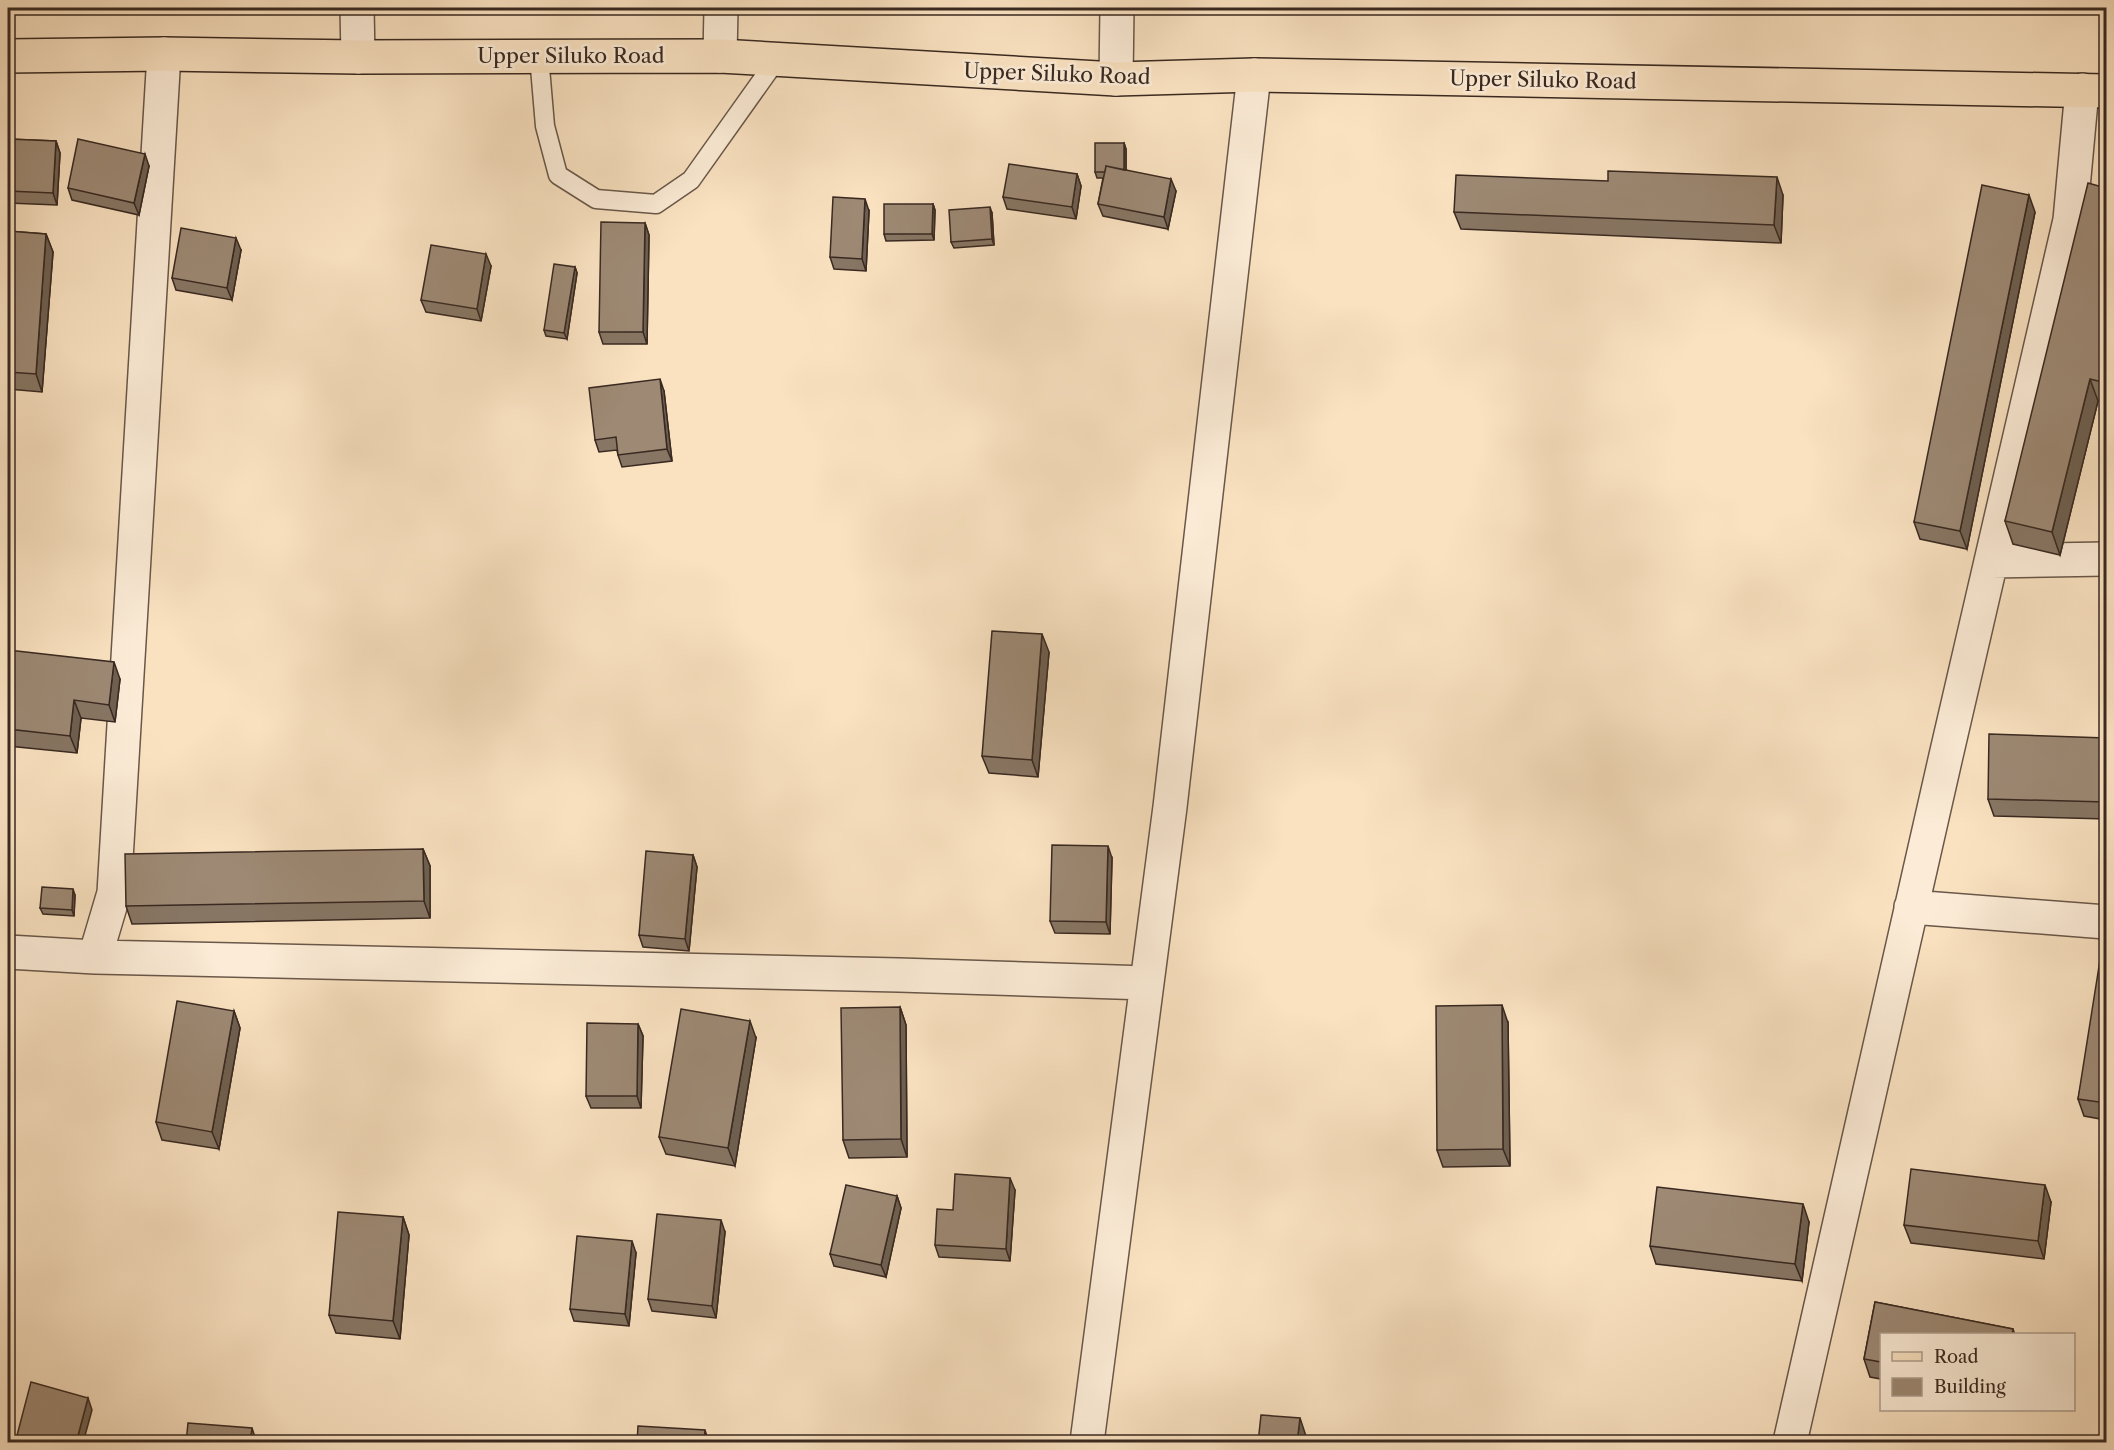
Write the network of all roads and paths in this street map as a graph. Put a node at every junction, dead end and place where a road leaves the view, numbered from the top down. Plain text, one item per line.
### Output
1 (357, 8) edge
2 (721, 8) edge
3 (1117, 8) edge
4 (164, 54) junction
5 (8, 56) edge
6 (539, 56) junction
7 (720, 56) junction
8 (358, 57) junction
9 (777, 59) junction
10 (1254, 75) junction
11 (1116, 79) junction
12 (2094, 90) edge
13 (2106, 559) edge
14 (1991, 561) junction
15 (1911, 907) junction
16 (2106, 922) edge
17 (8, 952) edge
18 (95, 957) junction
19 (1147, 983) junction
20 (1087, 1443) edge
21 (1790, 1443) edge

1 - 8 street
2 - 7 street
3 - 11 street
4 - 5 main road, Upper Siluko Road
4 - 8 main road, Upper Siluko Road
4 - 18 street
6 - 7 main road, Upper Siluko Road
6 - 8 main road, Upper Siluko Road
6 - 9 lane
7 - 9 main road, Upper Siluko Road
9 - 11 main road, Upper Siluko Road
10 - 11 main road, Upper Siluko Road
10 - 12 main road, Upper Siluko Road
10 - 19 street
12 - 14 street
13 - 14 street
14 - 15 street
15 - 16 street
15 - 21 street
17 - 18 street
18 - 19 street
19 - 20 street

